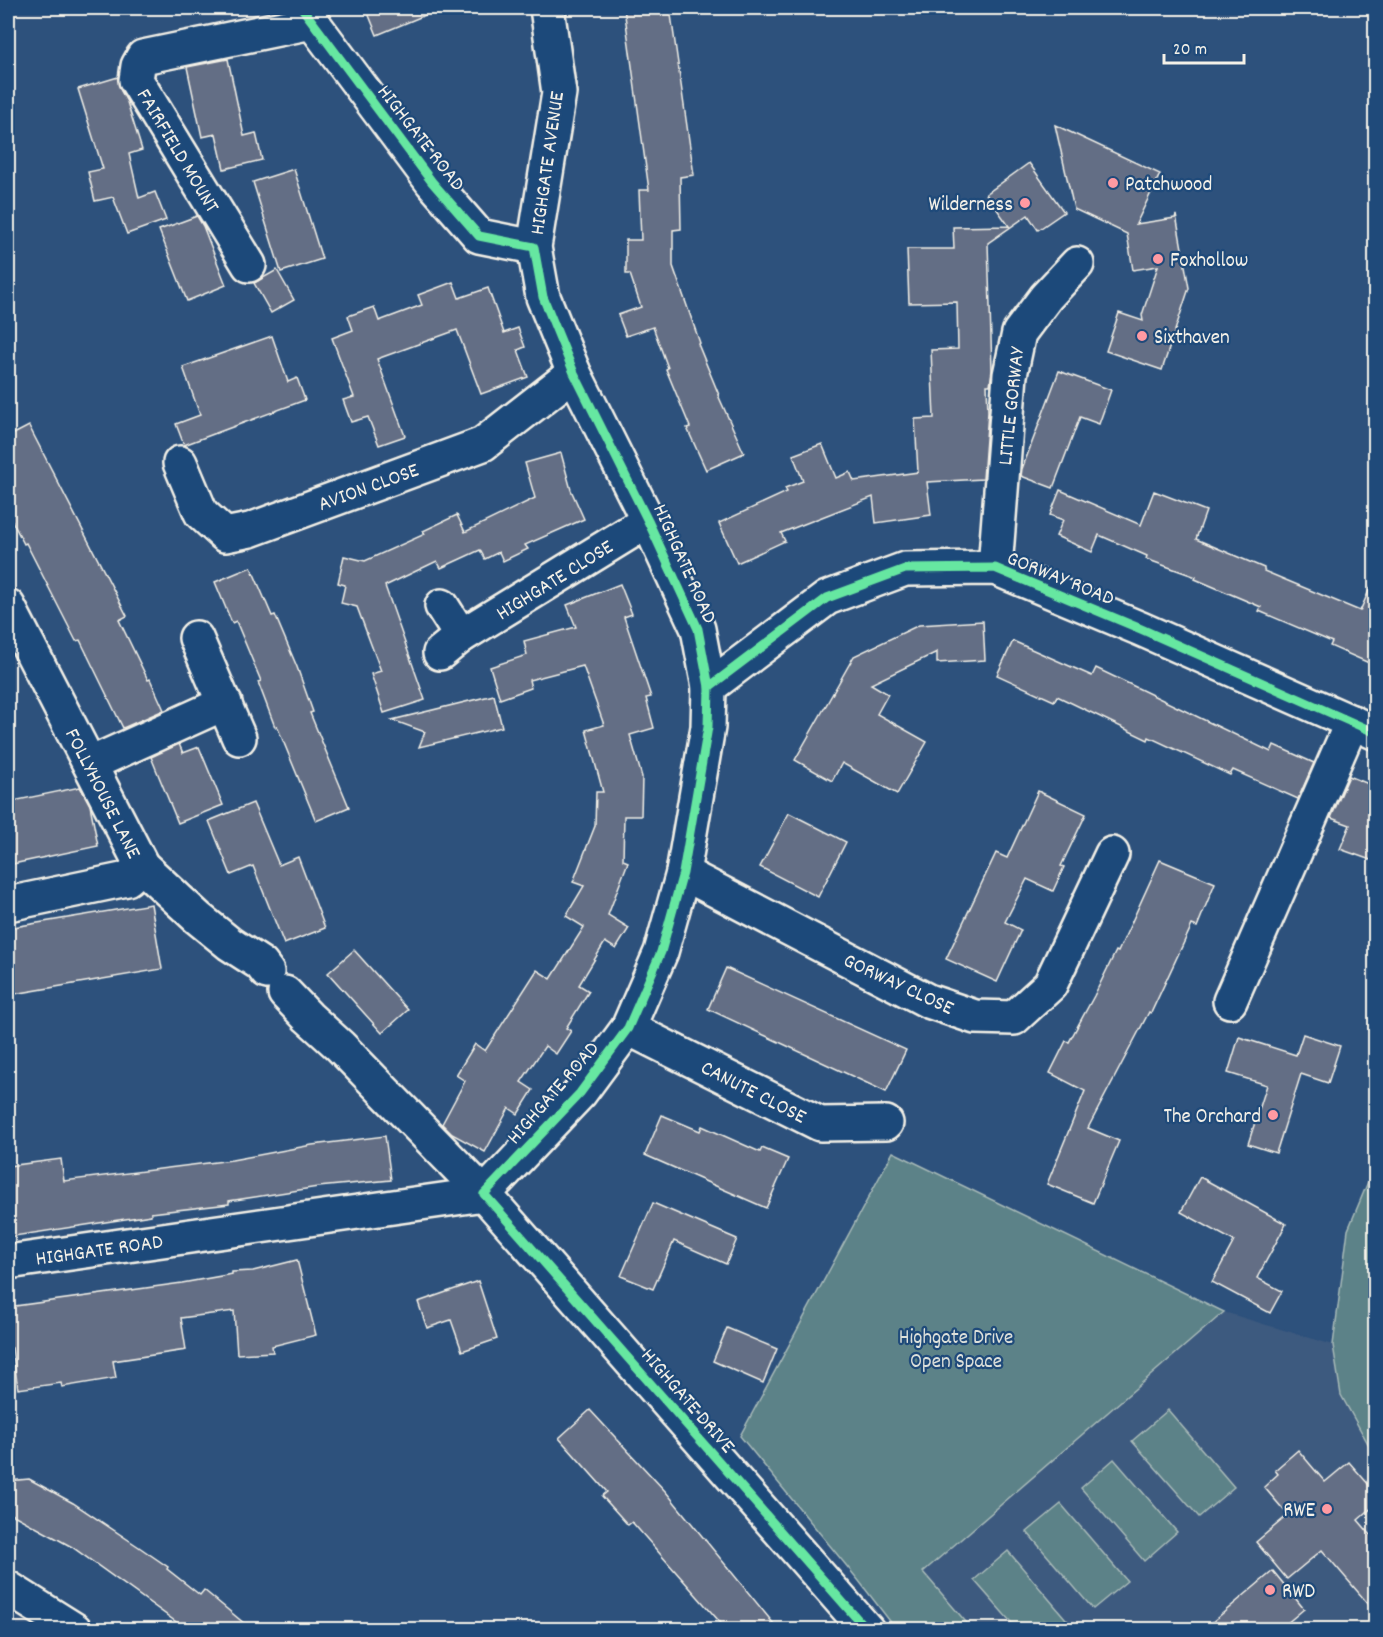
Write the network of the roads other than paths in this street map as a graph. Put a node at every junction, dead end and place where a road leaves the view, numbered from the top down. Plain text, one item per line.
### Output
1 (548, 8) edge
2 (307, 15) edge
3 (534, 247) junction
4 (1077, 264) dead end
5 (249, 266) dead end
6 (574, 373) junction
7 (180, 463) dead end
8 (648, 521) junction
9 (995, 568) junction
10 (8, 606) edge
11 (442, 606) dead end
12 (196, 638) dead end
13 (709, 687) junction
14 (225, 703) junction
15 (1364, 727) edge
16 (239, 738) dead end
17 (90, 764) junction
18 (1113, 856) dead end
19 (142, 866) junction
20 (682, 873) junction
21 (8, 904) edge
22 (1230, 1000) dead end
23 (628, 1028) junction
24 (886, 1123) dead end
25 (484, 1194) junction
26 (8, 1262) edge
27 (8, 1588) edge
28 (75, 1629) edge
29 (867, 1629) edge

1 - 3 street, HIGHGATE AVENUE
2 - 3 street, HIGHGATE ROAD
2 - 5 street, FAIRFIELD MOUNT
3 - 6 street, HIGHGATE ROAD
4 - 9 street, LITTLE GORWAY
6 - 7 street, AVION CLOSE
6 - 8 street, HIGHGATE ROAD
8 - 11 street, HIGHGATE CLOSE
8 - 13 street, HIGHGATE ROAD
9 - 13 street, GORWAY ROAD
9 - 15 street, GORWAY ROAD
10 - 17 street, FOLLYHOUSE LANE
12 - 14 street
13 - 20 street, HIGHGATE ROAD
14 - 16 street
14 - 17 street
15 - 22 street
17 - 19 street, FOLLYHOUSE LANE
18 - 20 street, GORWAY CLOSE
19 - 21 street
19 - 25 street, FOLLYHOUSE LANE
20 - 23 street, HIGHGATE ROAD
23 - 24 street, CANUTE CLOSE
23 - 25 street, HIGHGATE ROAD
25 - 26 street, HIGHGATE ROAD
25 - 29 street, HIGHGATE DRIVE
27 - 28 street

